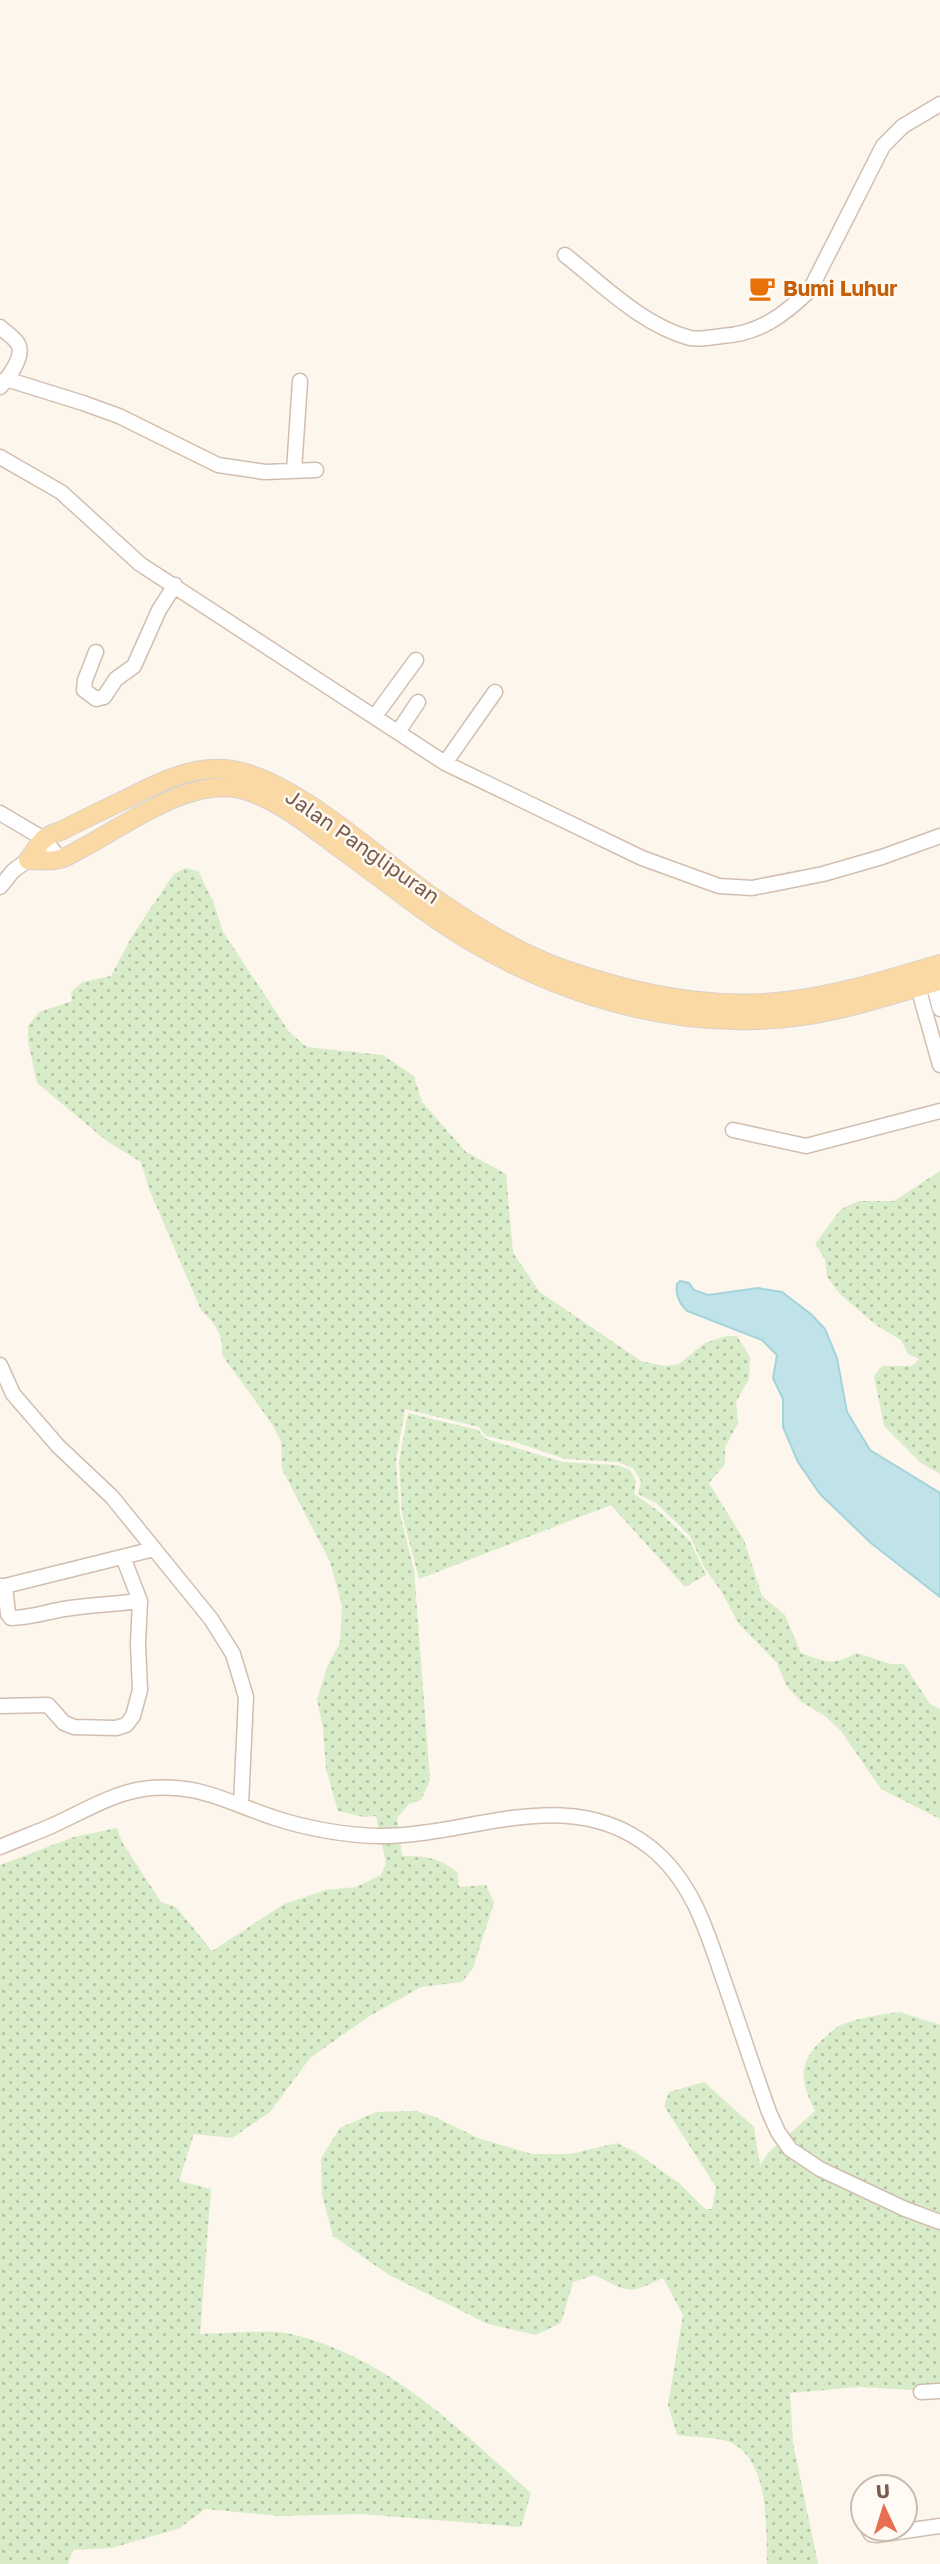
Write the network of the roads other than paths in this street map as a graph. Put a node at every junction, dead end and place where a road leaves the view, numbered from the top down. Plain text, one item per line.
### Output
1 (940, 104) edge
2 (565, 255) dead end
3 (0, 327) edge
4 (300, 381) dead end
5 (3, 383) edge
6 (0, 457) edge
7 (316, 470) dead end
8 (294, 471) junction
9 (175, 585) junction
10 (96, 652) dead end
11 (416, 660) dead end
12 (495, 692) dead end
13 (418, 702) dead end
14 (375, 716) junction
15 (398, 732) junction
16 (445, 763) junction
17 (0, 813) edge
18 (940, 836) edge
19 (44, 839) junction
20 (60, 859) junction
21 (28, 860) junction
22 (0, 887) edge
23 (428, 903) junction
24 (940, 964) edge
25 (930, 984) edge
26 (940, 1009) edge
27 (940, 1065) edge
28 (940, 1111) edge
29 (733, 1130) dead end
30 (0, 1365) edge
31 (154, 1549) junction
32 (123, 1557) junction
33 (2, 1586) edge
34 (141, 1601) junction
35 (0, 1706) edge
36 (241, 1804) junction
37 (0, 1846) edge
38 (940, 2222) edge
39 (940, 2391) edge
40 (921, 2392) dead end
41 (940, 2526) edge
42 (919, 2529) edge

1 - 2 street
3 - 5 street
4 - 8 street
5 - 8 street
6 - 9 street
7 - 8 street
9 - 10 street
9 - 14 street
11 - 14 street
12 - 16 street
13 - 15 street
14 - 15 street
15 - 16 street
16 - 18 street
17 - 19 street
19 - 20 street
19 - 21 main road, Jalan Panglipuran
19 - 23 main road, Jalan Panglipuran
20 - 21 main road, Jalan Panglipuran
20 - 23 main road, Jalan Panglipuran
21 - 22 street
23 - 24 main road, Jalan Panglipuran
23 - 25 main road, Jalan Panglipuran
25 - 26 street
25 - 27 street
28 - 29 street
30 - 31 street
31 - 32 street
31 - 36 street
32 - 33 street
32 - 34 street
33 - 34 street
34 - 35 street
36 - 37 street
36 - 38 street
39 - 40 street
41 - 42 street

